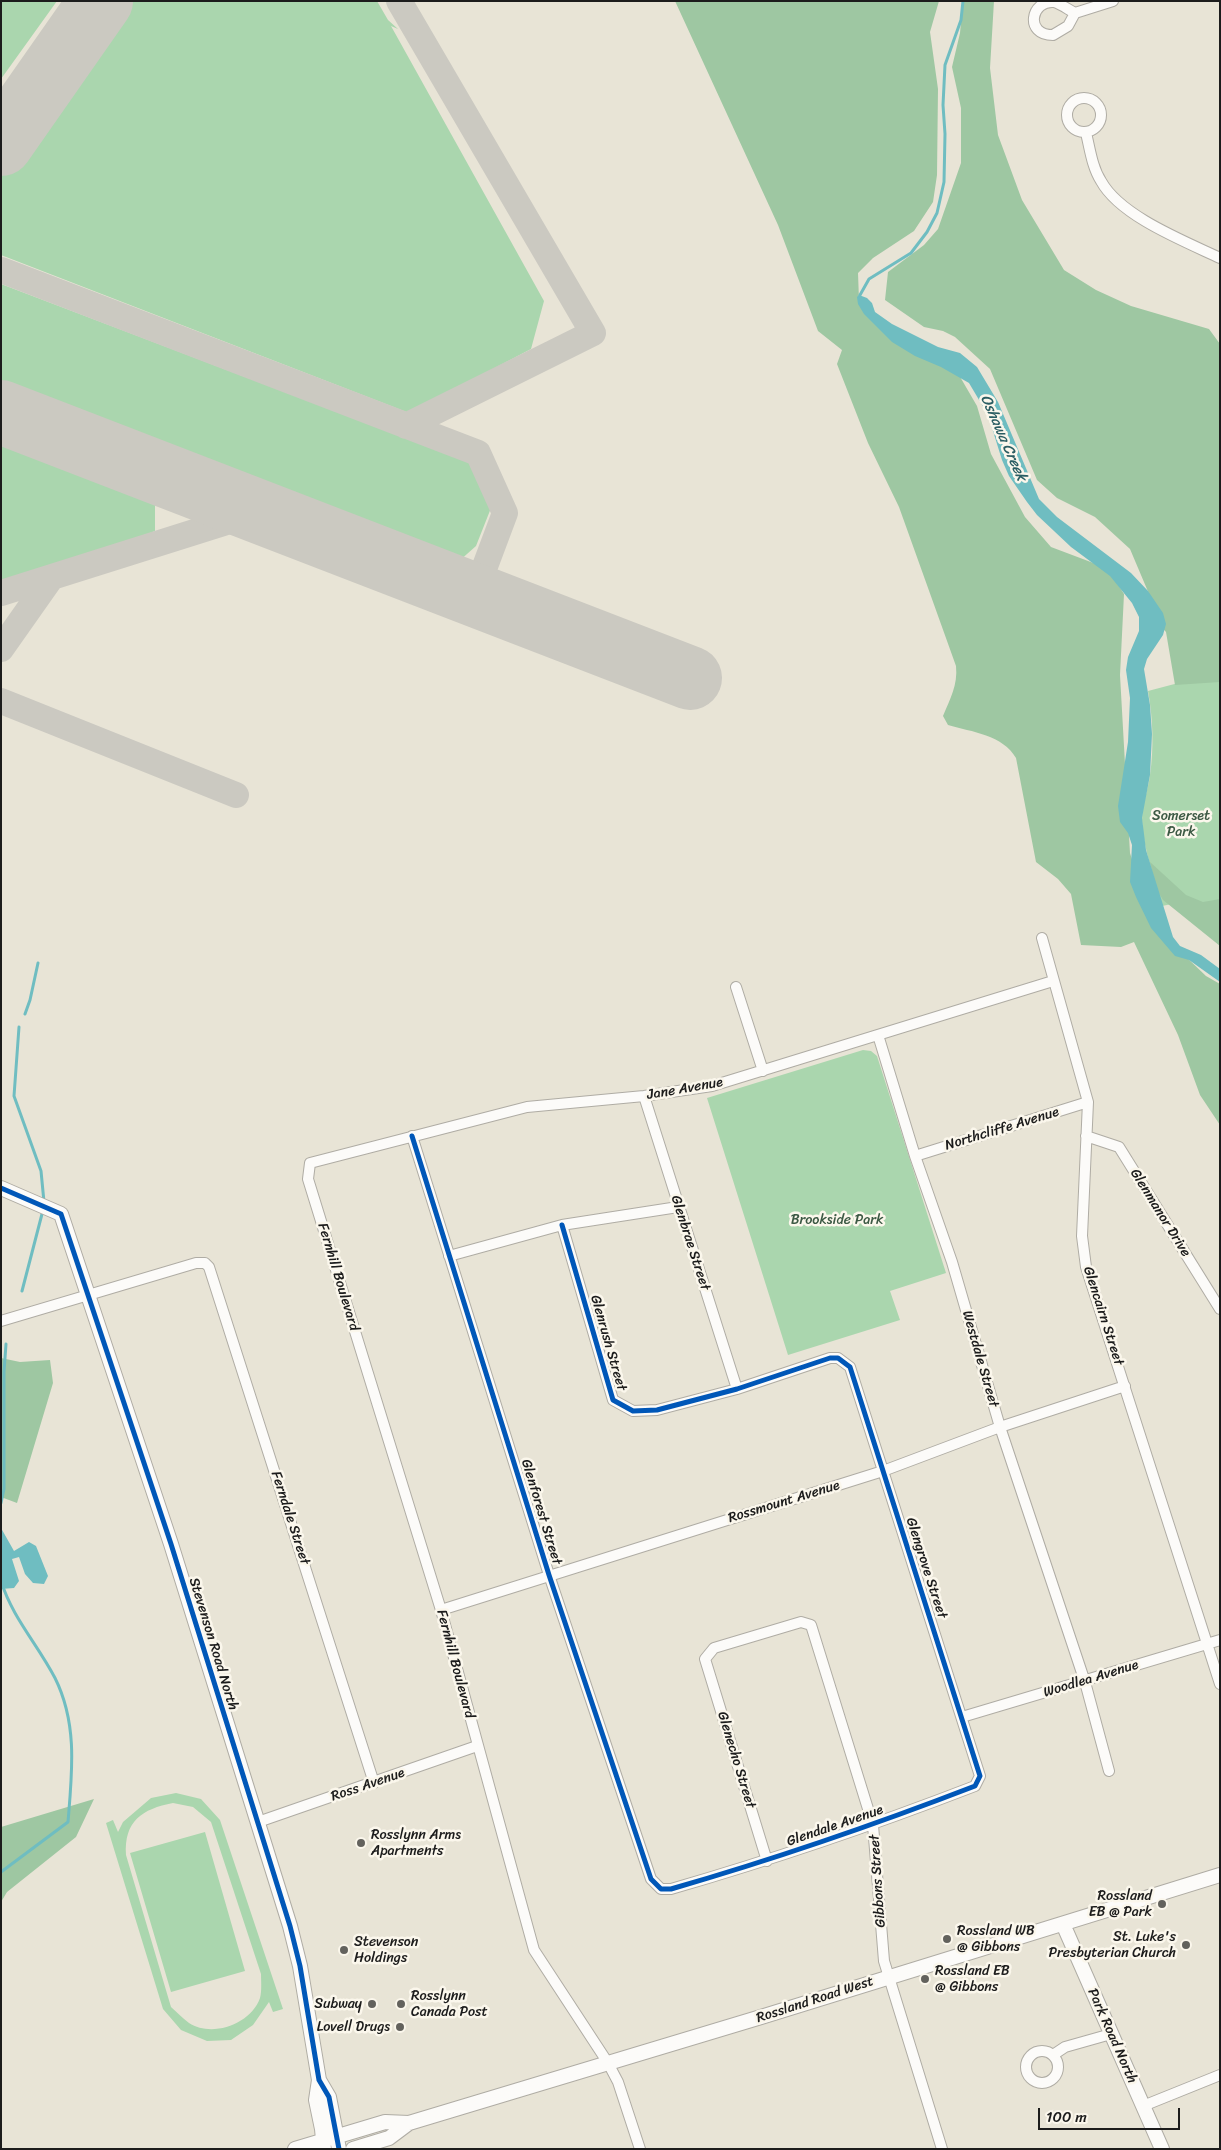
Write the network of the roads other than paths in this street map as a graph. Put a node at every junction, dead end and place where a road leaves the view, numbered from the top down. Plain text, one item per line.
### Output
1 (1113, 1) edge
2 (1075, 13) dead end
3 (1086, 133) dead end
4 (1220, 258) edge
5 (1042, 938) dead end
6 (1053, 981) junction
7 (736, 987) dead end
8 (878, 1035) junction
9 (763, 1071) junction
10 (644, 1096) junction
11 (1088, 1102) junction
12 (412, 1136) junction
13 (1086, 1136) junction
14 (915, 1156) junction
15 (310, 1163) joint
16 (1, 1188) edge
17 (678, 1207) junction
18 (562, 1225) junction
19 (449, 1256) junction
20 (88, 1296) junction
21 (1220, 1309) edge
22 (1, 1321) edge
23 (850, 1367) joint
24 (1125, 1386) junction
25 (737, 1389) junction
26 (1000, 1427) junction
27 (883, 1471) junction
28 (549, 1576) junction
29 (441, 1610) junction
30 (801, 1622) joint
31 (1220, 1640) edge
32 (1206, 1644) junction
33 (1085, 1682) junction
34 (1220, 1684) edge
35 (962, 1717) junction
36 (478, 1746) junction
37 (1109, 1770) dead end
38 (980, 1776) joint
39 (374, 1783) junction
40 (258, 1822) junction
41 (873, 1825) junction
42 (767, 1861) junction
43 (1220, 1875) edge
44 (661, 1888) joint
45 (1063, 1924) junction
46 (888, 1976) junction
47 (1111, 2034) junction
48 (1053, 2055) dead end
49 (608, 2063) junction
50 (1220, 2074) edge
51 (1143, 2106) junction
52 (409, 2123) junction
53 (331, 2143) edge
54 (295, 2149) edge
55 (353, 2149) edge
56 (640, 2149) edge
57 (942, 2149) edge
58 (1162, 2149) edge

1 - 2 street
3 - 4 street
5 - 6 street, Glencairn Street
6 - 8 street, Jane Avenue
6 - 11 street, Glencairn Street
7 - 9 street
8 - 9 street, Jane Avenue
8 - 14 street, Westdale Street
9 - 10 street, Jane Avenue
10 - 12 street, Jane Avenue
10 - 17 street, Glenbrae Street
11 - 13 street, Glencairn Street
11 - 14 street, Northcliffe Avenue
12 - 15 street, Jane Avenue
12 - 19 street, Glenforest Street
13 - 21 street, Glenmanor Drive
13 - 24 street, Glencairn Street
14 - 26 street, Westdale Street
15 - 29 street, Fernhill Boulevard
16 - 20 main road, Stevenson Road North
17 - 18 street
17 - 25 street, Glenbrae Street
18 - 19 street
18 - 25 street, Glenrush Street
19 - 28 street, Glenforest Street
20 - 22 street
20 - 39 street, Ferndale Street
20 - 40 main road, Stevenson Road North
23 - 25 street, Glenrush Street
23 - 27 street, Glengrove Street
24 - 26 street, Rossmount Avenue
24 - 32 street, Glencairn Street
26 - 27 street, Rossmount Avenue
26 - 33 street, Westdale Street
27 - 28 street, Rossmount Avenue
27 - 35 street, Glengrove Street
28 - 29 street, Rossmount Avenue
28 - 44 street, Glenforest Street
29 - 36 street, Fernhill Boulevard
30 - 41 street, Gibbons Street
30 - 42 street, Glenecho Street
31 - 32 street, Woodlea Avenue
32 - 33 street, Woodlea Avenue
32 - 34 street, Glencairn Street
33 - 35 street, Woodlea Avenue
33 - 37 street, Westdale Street
35 - 38 street, Glengrove Street
36 - 39 street, Ross Avenue
36 - 49 street, Fernhill Boulevard
38 - 41 street, Glendale Avenue
39 - 40 street, Ross Avenue
40 - 53 main road, Stevenson Road North
41 - 42 street, Glendale Avenue
41 - 46 street, Gibbons Street
42 - 44 street, Glendale Avenue
43 - 45 main road, Rossland Road West
45 - 46 main road, Rossland Road West
45 - 47 main road, Park Road North
46 - 49 main road, Rossland Road West
46 - 57 street, Gibbons Street
47 - 48 street
47 - 51 main road, Park Road North
49 - 52 main road, Rossland Road West
49 - 56 street, Fernhill Boulevard
50 - 51 street
51 - 58 main road, Park Road North
52 - 53 main road, Rossland Road West
52 - 55 main road, Rossland Road West
53 - 54 main road, Rossland Road West

